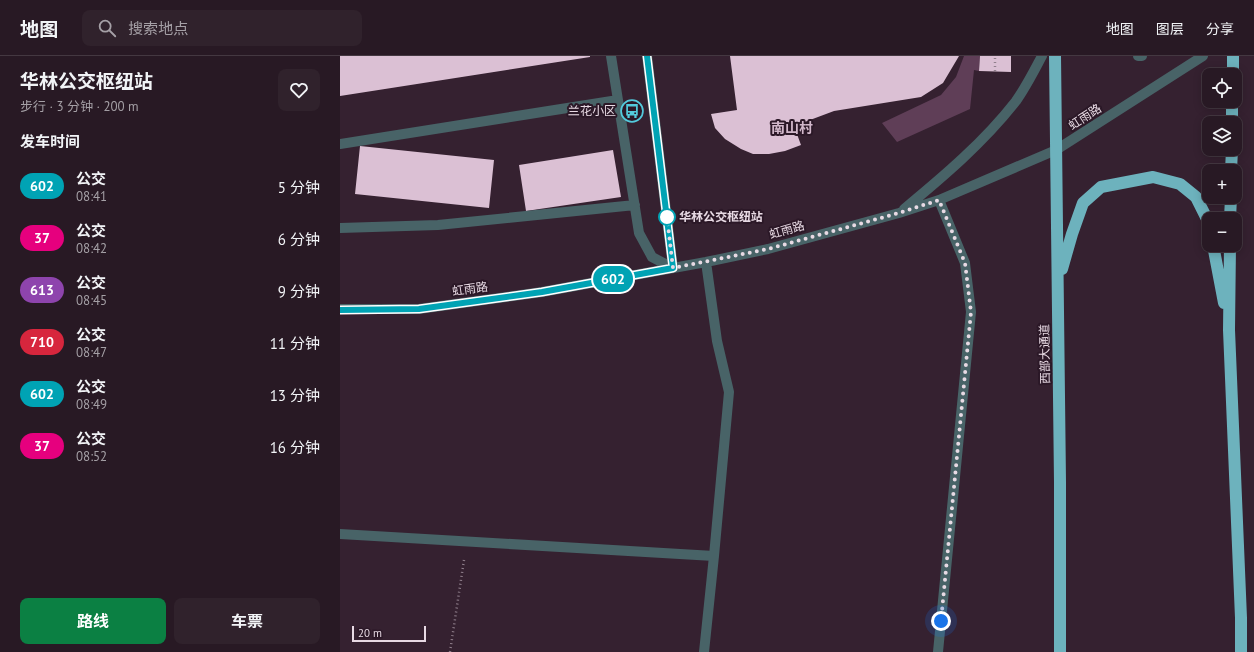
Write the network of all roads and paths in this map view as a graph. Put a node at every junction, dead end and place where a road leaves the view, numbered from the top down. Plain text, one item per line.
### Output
1 (611, 56) edge
2 (647, 56) edge
3 (995, 56) edge
4 (1042, 56) edge
5 (1055, 56) edge
6 (1138, 56) edge
7 (1142, 56) edge
8 (1203, 56) edge
9 (1233, 56) edge
10 (1233, 68) edge
11 (995, 71) dead end
12 (618, 100) junction
13 (340, 144) edge
14 (1056, 150) junction
15 (939, 200) junction
16 (635, 205) junction
17 (1203, 212) edge
18 (899, 213) junction
19 (340, 228) edge
20 (1215, 252) edge
21 (1230, 252) edge
22 (706, 262) junction
23 (673, 268) junction
24 (1058, 284) junction
25 (340, 310) edge
26 (1229, 330) junction
27 (340, 534) edge
28 (467, 541) junction
29 (714, 556) junction
30 (450, 652) edge
31 (704, 652) edge
32 (938, 652) edge
33 (1060, 652) edge
34 (1241, 652) edge

1 - 12 street
2 - 23 street
3 - 11 path
4 - 18 street
5 - 14 highway, 西部大通道
6 - 7 street
8 - 14 street, 虹雨路
9 - 10 highway
12 - 13 street
12 - 16 street
14 - 15 street, 虹雨路
14 - 24 highway, 西部大通道
15 - 18 street, 虹雨路
15 - 32 street
16 - 19 street
16 - 23 street
17 - 24 highway
18 - 22 street, 虹雨路
20 - 26 highway
21 - 26 highway
22 - 23 street, 虹雨路
22 - 29 street
23 - 25 street, 虹雨路
24 - 33 highway, 西部大通道
26 - 34 highway
27 - 28 street
28 - 29 street
28 - 30 path
29 - 31 street

